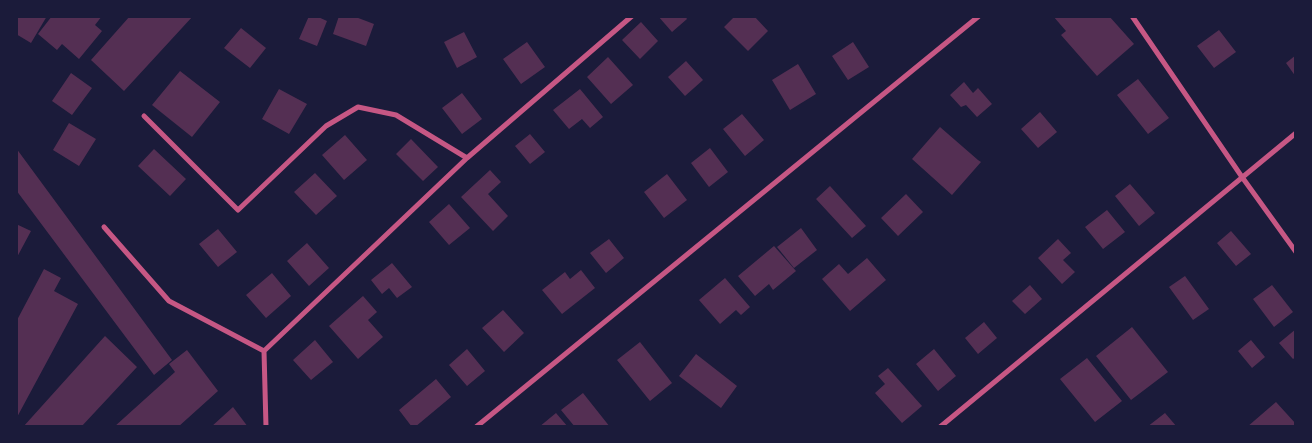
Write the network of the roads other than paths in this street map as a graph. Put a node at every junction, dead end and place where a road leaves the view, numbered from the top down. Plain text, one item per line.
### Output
1 (632, 16) edge
2 (979, 16) edge
3 (1132, 16) edge
4 (144, 116) dead end
5 (1296, 134) edge
6 (467, 158) junction
7 (1242, 177) junction
8 (104, 227) dead end
9 (1296, 252) edge
10 (264, 351) junction
11 (266, 427) edge
12 (476, 427) edge
13 (940, 427) edge

1 - 6 street
2 - 12 street
3 - 7 street
4 - 6 street
5 - 7 street
6 - 10 street
7 - 9 street
7 - 13 street
8 - 10 street
10 - 11 street

